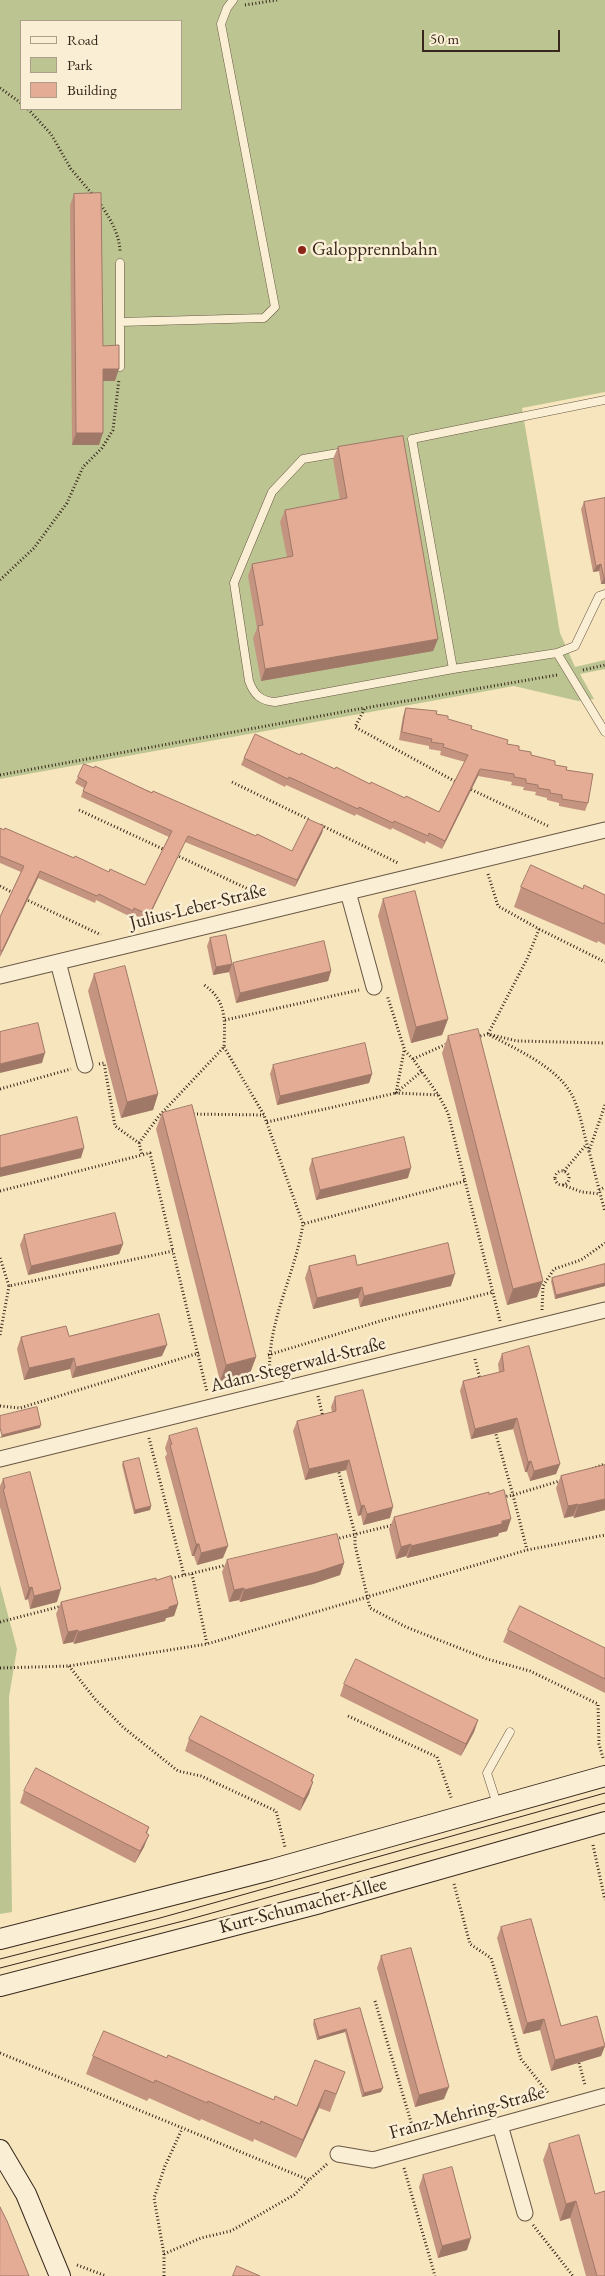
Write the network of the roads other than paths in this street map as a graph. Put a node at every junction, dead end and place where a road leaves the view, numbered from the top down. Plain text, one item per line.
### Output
1 (233, 0) edge
2 (120, 263) road end
3 (120, 322) junction
4 (120, 367) edge
5 (605, 400) edge
6 (412, 439) junction
7 (403, 440) edge
8 (348, 451) edge
9 (605, 594) edge
10 (557, 653) junction
11 (453, 669) junction
12 (605, 732) edge
13 (605, 830) edge
14 (348, 892) junction
15 (58, 962) junction
16 (0, 976) edge
17 (374, 987) road end
18 (85, 1065) road end
19 (605, 1310) edge
20 (0, 1460) edge
21 (510, 1732) dead end
22 (605, 1776) edge
23 (498, 1806) junction
24 (597, 1824) edge
25 (0, 1939) edge
26 (0, 1986) edge
27 (605, 2096) edge
28 (500, 2125) junction
29 (0, 2150) edge
30 (338, 2154) road end
31 (525, 2214) road end
32 (60, 2276) edge

1 - 3 lane
2 - 3 lane
3 - 4 lane
5 - 6 lane
6 - 7 lane
6 - 11 lane
8 - 11 lane
9 - 10 lane
10 - 11 lane
10 - 12 lane
13 - 14 street, Julius-Leber-Straße
14 - 15 street, Julius-Leber-Straße
14 - 17 street
15 - 16 street, Julius-Leber-Straße
15 - 18 street
19 - 20 street, Adam-Stegerwald-Straße
21 - 23 lane
22 - 23 street
23 - 25 street
24 - 26 street, Kurt-Schumacher-Allee
27 - 28 street, Franz-Mehring-Straße
28 - 30 street, Franz-Mehring-Straße
28 - 31 street
29 - 32 street

